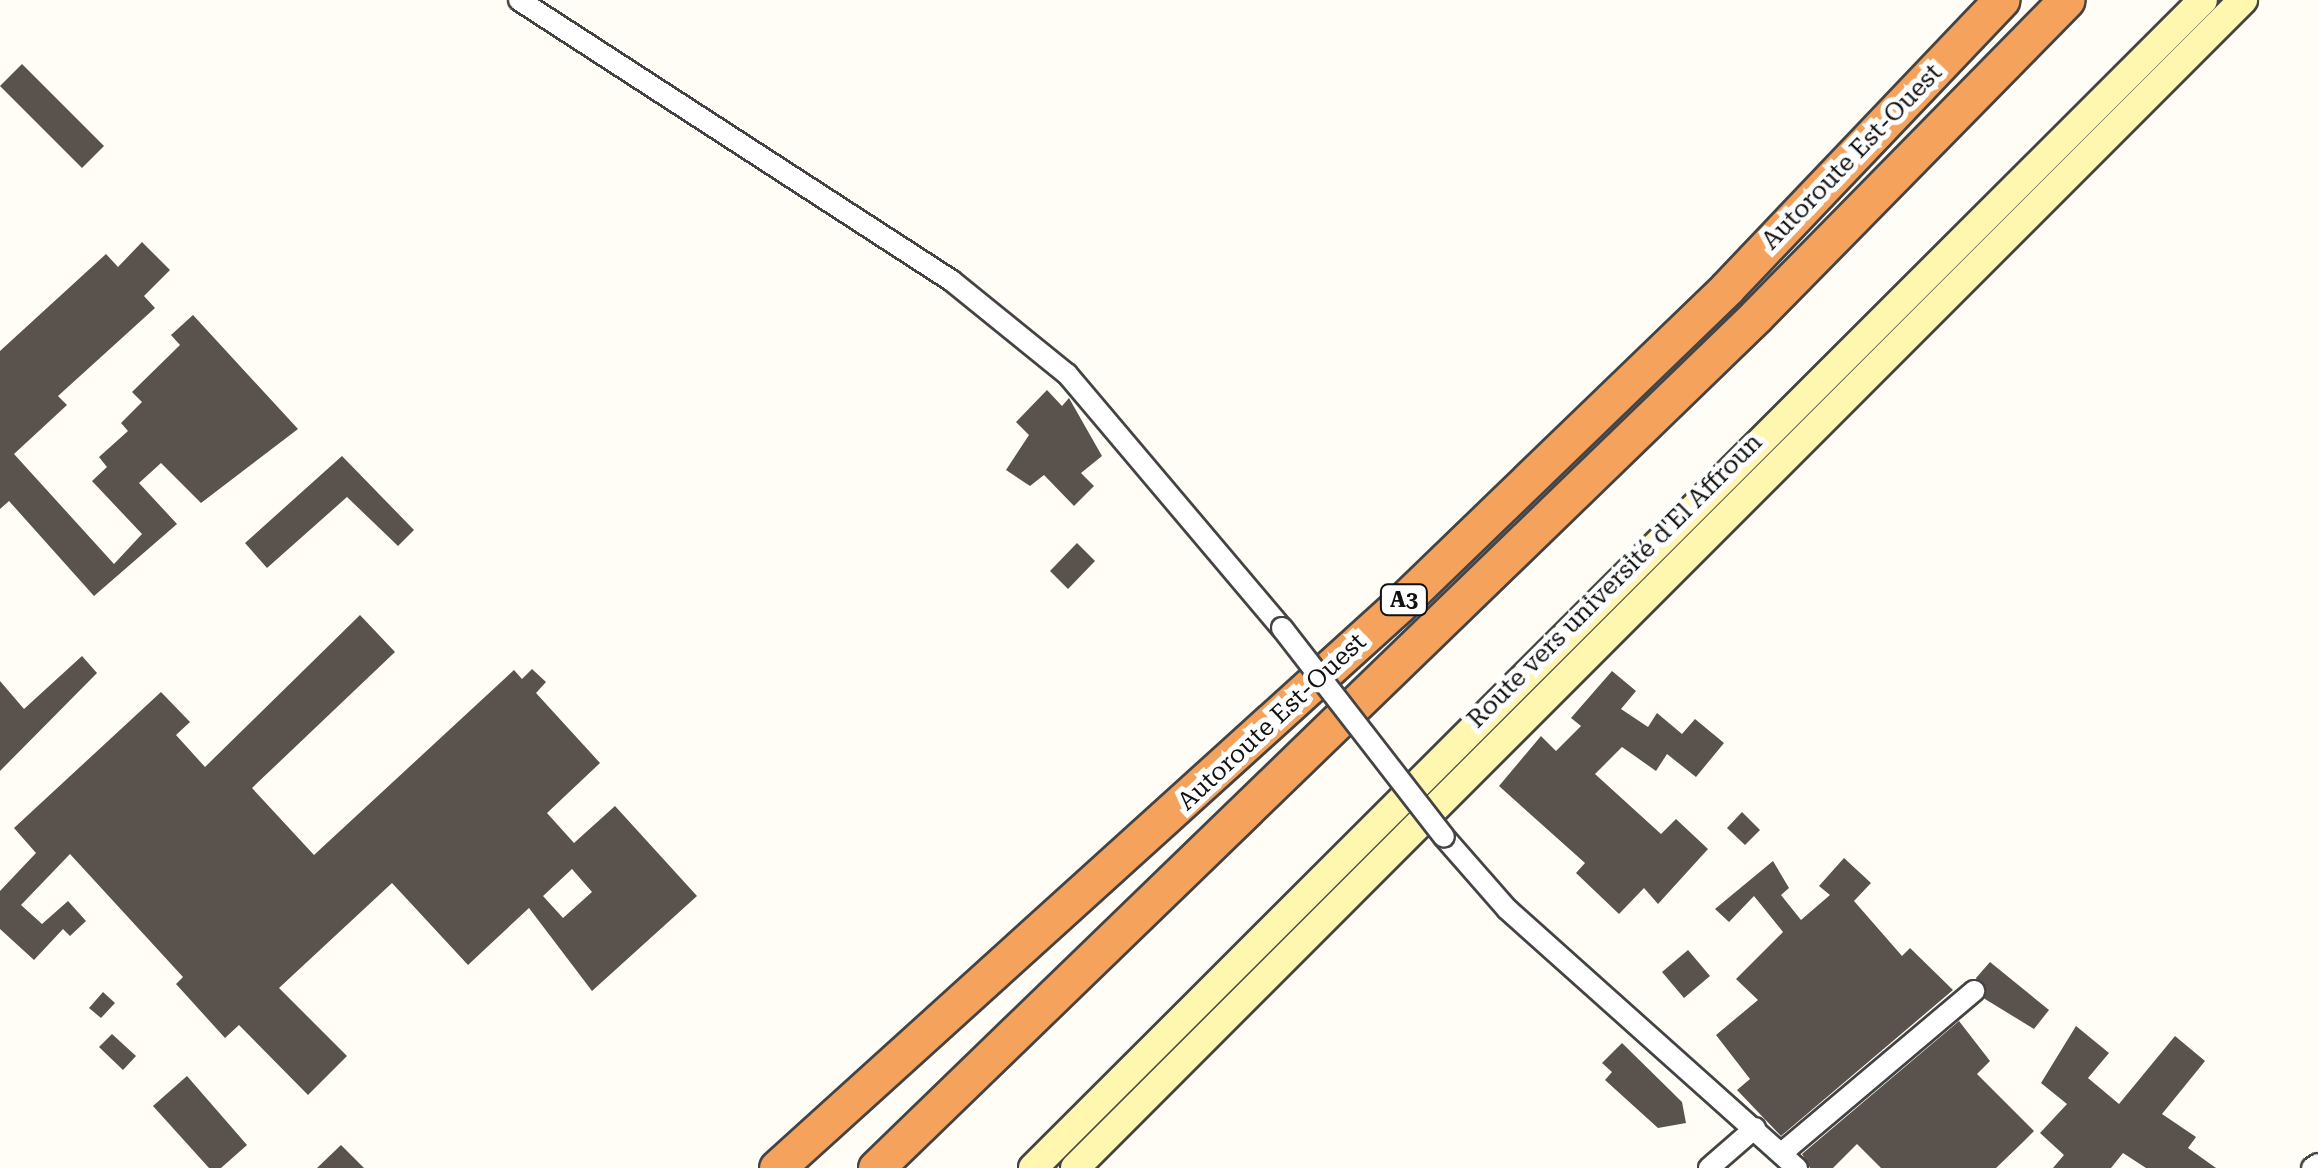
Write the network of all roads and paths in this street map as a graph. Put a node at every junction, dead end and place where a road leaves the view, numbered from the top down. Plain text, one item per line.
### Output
1 (519, 0) edge
2 (2001, 0) edge
3 (2066, 0) edge
4 (2203, 0) edge
5 (2244, 0) edge
6 (1974, 990) dead end
7 (1755, 1128) junction
8 (1790, 1160) edge
9 (777, 1168) edge
10 (876, 1168) edge
11 (1033, 1168) edge
12 (1075, 1168) edge
13 (1709, 1168) edge

1 - 7 street, bridge
2 - 9 highway, Autoroute Est-Ouest / A3
3 - 10 highway, Autoroute Est-Ouest / A3
4 - 11 main road, Route vers université d'El Affroun
5 - 12 main road, Route vers université d'El Affroun
6 - 8 street
7 - 8 street
7 - 13 street

